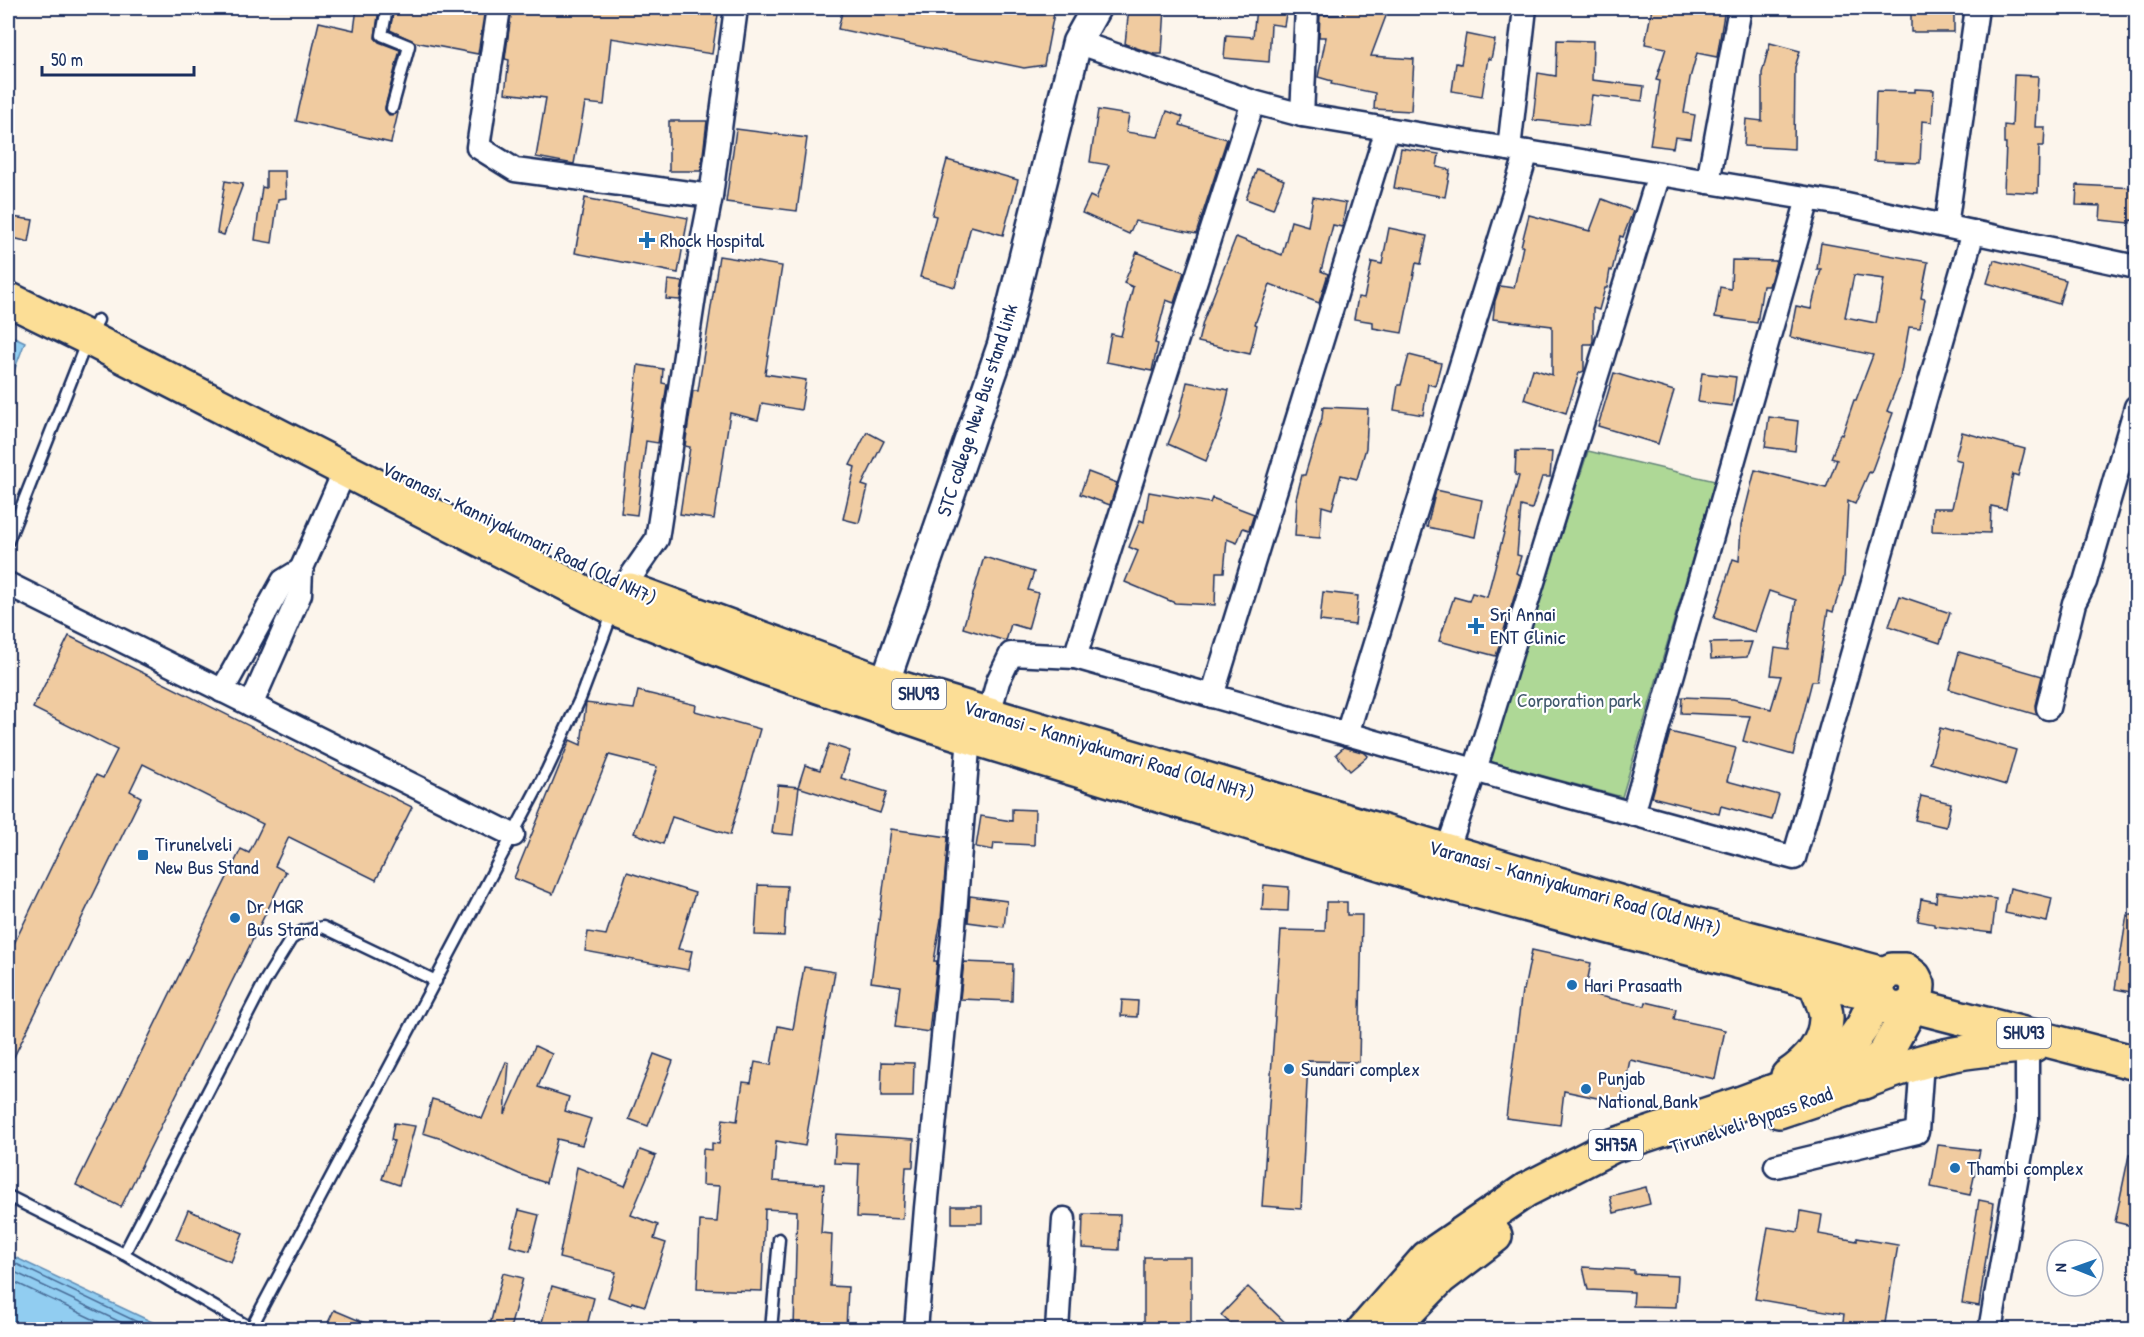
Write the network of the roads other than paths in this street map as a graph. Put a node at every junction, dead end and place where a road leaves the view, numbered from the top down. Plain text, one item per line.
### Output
1 (387, 8) edge
2 (499, 8) edge
3 (736, 8) edge
4 (1080, 8) edge
5 (1096, 8) edge
6 (1307, 8) edge
7 (1525, 8) edge
8 (1740, 8) edge
9 (1977, 8) edge
10 (1077, 42) junction
11 (1253, 102) junction
12 (392, 108) dead end
13 (1302, 115) junction
14 (1387, 129) junction
15 (1518, 151) junction
16 (1659, 174) junction
17 (1708, 182) junction
18 (711, 196) junction
19 (1808, 199) junction
20 (1946, 226) junction
21 (1973, 232) junction
22 (2136, 267) edge
23 (8, 274) edge
24 (8, 299) edge
25 (93, 329) junction
26 (2136, 407) edge
27 (345, 470) junction
28 (8, 541) edge
29 (301, 570) junction
30 (8, 584) edge
31 (618, 598) junction
32 (1076, 657) junction
33 (222, 691) junction
34 (881, 695) junction
35 (1212, 696) junction
36 (251, 705) junction
37 (2048, 708) dead end
38 (979, 725) junction
39 (1347, 734) junction
40 (1475, 770) junction
41 (1633, 814) junction
42 (513, 835) junction
43 (1448, 850) junction
44 (1435, 880) junction
45 (436, 981) junction
46 (1815, 982) junction
47 (1881, 984) junction
48 (1915, 995) junction
49 (2136, 1039) edge
50 (2061, 1043) junction
51 (2027, 1046) junction
52 (1922, 1062) junction
53 (2136, 1063) edge
54 (1848, 1088) junction
55 (1754, 1099) junction
56 (1776, 1166) dead end
57 (8, 1196) edge
58 (1064, 1219) dead end
59 (779, 1239) dead end
60 (124, 1254) junction
61 (253, 1329) edge
62 (771, 1329) edge
63 (916, 1329) edge
64 (1057, 1329) edge
65 (1364, 1329) edge
66 (1390, 1329) edge
67 (1990, 1329) edge

1 - 12 lane
2 - 18 street
3 - 18 street
4 - 10 street
5 - 10 street, STC college New Bus stand link
6 - 13 street
7 - 15 street
8 - 17 street
9 - 20 street
10 - 11 street
10 - 34 street, STC college New Bus stand link
11 - 13 street
11 - 32 street
13 - 14 street
14 - 15 street
14 - 35 street
15 - 16 street
15 - 39 street
16 - 17 street
16 - 40 street
17 - 19 street
18 - 31 street
19 - 20 street
19 - 41 street
20 - 21 street
21 - 22 street
21 - 41 street
23 - 25 main road, Varanasi - Kanniyakumari Road (Old NH7) / SHU93
24 - 25 main road, Varanasi - Kanniyakumari Road (Old NH7) / SHU93
25 - 27 main road, Varanasi - Kanniyakumari Road (Old NH7) / SHU93
25 - 28 lane
25 - 31 main road, Varanasi - Kanniyakumari Road (Old NH7) / SHU93
26 - 37 street
27 - 29 street
27 - 31 main road, Varanasi - Kanniyakumari Road (Old NH7) / SHU93
29 - 33 street
29 - 36 street
30 - 33 street
31 - 34 main road, Varanasi - Kanniyakumari Road (Old NH7) / SHU93
31 - 42 lane
32 - 35 street
32 - 38 street
33 - 36 street
34 - 38 main road, Varanasi - Kanniyakumari Road (Old NH7) / SHU93
35 - 39 street
36 - 42 street
38 - 43 main road, Varanasi - Kanniyakumari Road (Old NH7) / SHU93
38 - 44 main road, Varanasi - Kanniyakumari Road (Old NH7) / SHU93
38 - 63 street
39 - 40 street
40 - 41 street
40 - 43 street
42 - 45 lane
43 - 44 street
43 - 47 main road, Varanasi - Kanniyakumari Road (Old NH7) / SHU93
44 - 46 main road, Varanasi - Kanniyakumari Road (Old NH7) / SHU93
45 - 60 lane
45 - 61 lane
46 - 47 main road, Varanasi - Kanniyakumari Road (Old NH7) / SHU93
46 - 55 main road
47 - 48 main road, Varanasi - Kanniyakumari Road (Old NH7) / SHU93
47 - 55 main road, Tirunelveli Bypass Road / SH75A
48 - 49 main road, Varanasi - Kanniyakumari Road (Old NH7) / SHU93
48 - 50 main road, Varanasi - Kanniyakumari Road (Old NH7) / SHU93
48 - 54 main road, Tirunelveli Bypass Road / SH75A
50 - 51 main road
50 - 53 main road, Varanasi - Kanniyakumari Road (Old NH7) / SHU93
51 - 52 main road
51 - 67 street
52 - 54 main road
52 - 56 street
54 - 66 main road, Tirunelveli Bypass Road / SH75A
55 - 65 main road, Tirunelveli Bypass Road / SH75A
57 - 60 lane
58 - 64 street
59 - 62 lane
60 - 61 lane

